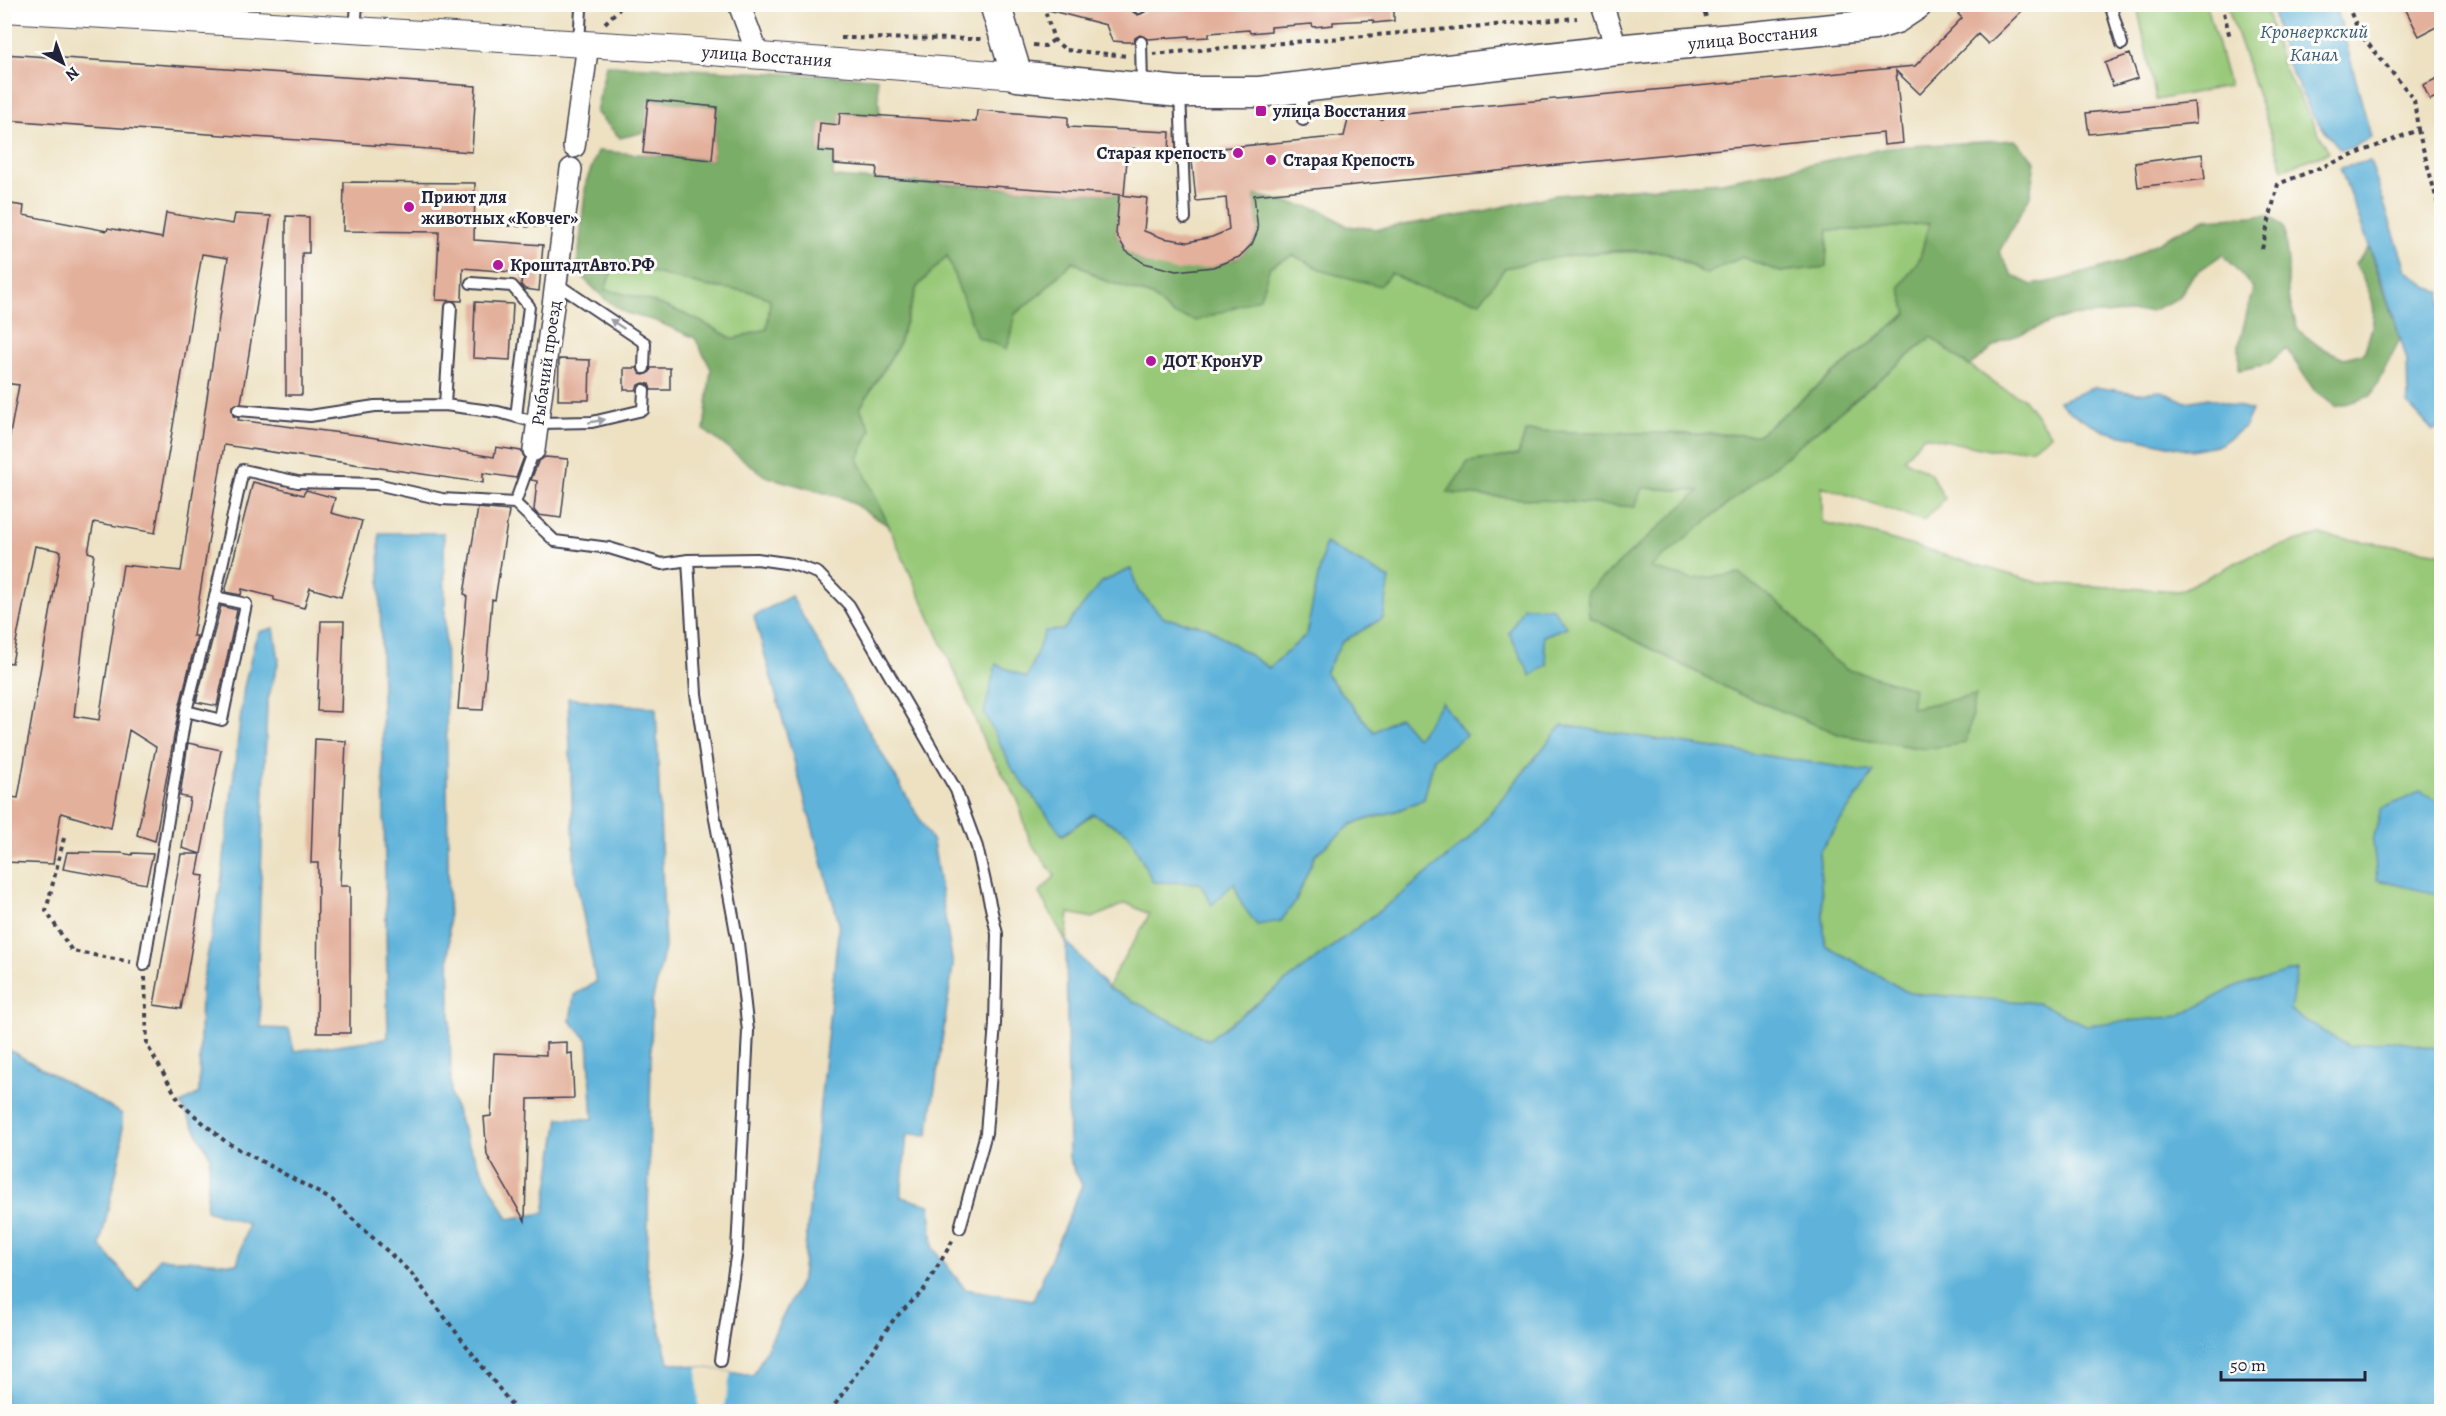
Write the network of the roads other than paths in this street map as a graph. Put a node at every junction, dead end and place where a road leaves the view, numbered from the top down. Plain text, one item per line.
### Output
1 (357, 4) edge
2 (740, 4) edge
3 (995, 4) edge
4 (1013, 4) edge
5 (1602, 4) edge
6 (1917, 4) edge
7 (2110, 4) edge
8 (20, 8) edge
9 (581, 9) dead end
10 (355, 30) junction
11 (589, 38) junction
12 (1141, 42) dead end
13 (2122, 44) dead end
14 (1617, 50) junction
15 (758, 56) junction
16 (1027, 77) junction
17 (1301, 87) junction
18 (1143, 89) junction
19 (1180, 92) junction
20 (1303, 120) dead end
21 (1185, 218) dead end
22 (471, 283) dead end
23 (557, 284) junction
24 (451, 307) dead end
25 (644, 368) dead end
26 (644, 390) dead end
27 (445, 405) junction
28 (238, 410) dead end
29 (516, 417) junction
30 (538, 423) junction
31 (534, 450) joint
32 (514, 503) junction
33 (688, 560) junction
34 (215, 597) junction
35 (186, 711) junction
36 (144, 965) road end
37 (960, 1228) road end
38 (720, 1360) dead end

1 - 10 lane
2 - 15 street
3 - 16 main road
4 - 16 main road
5 - 14 street
6 - 14 main road, улица Восстания
7 - 13 lane
8 - 10 street, улица Восстания
9 - 11 lane
10 - 11 street, улица Восстания
11 - 15 street, улица Восстания
11 - 23 street, Рыбачий проезд
12 - 18 lane
14 - 17 main road, улица Восстания
15 - 16 street, улица Восстания
16 - 18 main road, улица Восстания
17 - 19 main road, улица Восстания
17 - 20 lane
18 - 19 main road, улица Восстания
19 - 21 lane
22 - 29 lane
25 -> 23 lane
23 - 30 street, Рыбачий проезд
24 - 27 lane
30 -> 26 lane
27 - 28 lane
27 - 29 lane
29 - 30 lane
30 - 31 street, Рыбачий проезд
31 - 32 lane
32 - 33 lane
32 - 34 lane
33 - 37 lane
33 - 38 lane
34 - 35 lane
34 - 35 lane
35 - 36 lane

